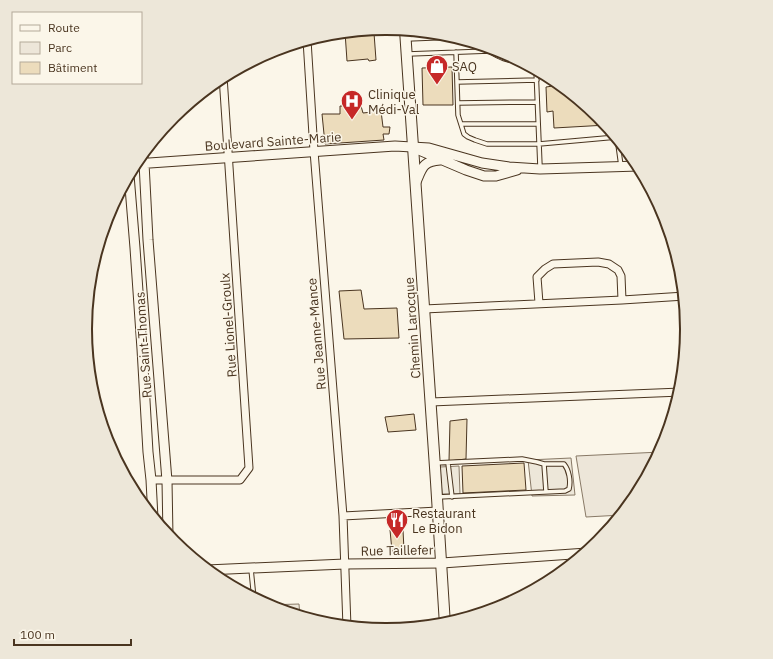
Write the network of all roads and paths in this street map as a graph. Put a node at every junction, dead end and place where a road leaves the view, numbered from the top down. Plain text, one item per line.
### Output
1 (406, 36) edge
2 (307, 46) edge
3 (478, 50) edge
4 (456, 52) junction
5 (407, 54) junction
6 (537, 76) edge
7 (537, 80) junction
8 (457, 82) junction
9 (224, 85) edge
10 (538, 102) junction
11 (458, 103) junction
12 (461, 124) junction
13 (538, 124) junction
14 (610, 138) edge
15 (539, 144) junction
16 (413, 147) junction
17 (619, 148) edge
18 (314, 151) junction
19 (229, 157) junction
20 (443, 160) junction
21 (144, 163) edge
22 (621, 166) junction
23 (631, 166) edge
24 (141, 168) edge
25 (524, 168) junction
26 (540, 168) junction
27 (416, 182) junction
28 (130, 184) edge
29 (679, 296) edge
30 (622, 300) junction
31 (539, 304) junction
32 (424, 309) junction
33 (674, 392) edge
34 (431, 402) junction
35 (448, 463) junction
36 (435, 464) junction
37 (544, 464) junction
38 (151, 480) junction
39 (167, 481) junction
40 (546, 492) junction
41 (452, 497) junction
42 (437, 498) junction
43 (152, 508) edge
44 (438, 512) junction
45 (343, 516) junction
46 (168, 527) edge
47 (578, 554) edge
48 (442, 563) junction
49 (345, 564) junction
50 (251, 568) junction
51 (217, 570) edge
52 (253, 593) edge
53 (444, 618) edge
54 (346, 621) edge

1 - 5 main road, Chemin Larocque
2 - 18 street, Rue Jeanne-Mance
3 - 4 lane
4 - 5 lane
4 - 8 lane
5 - 16 main road, Chemin Larocque
6 - 7 lane
7 - 8 lane
7 - 10 lane
8 - 11 lane
9 - 19 street, Rue Lionel-Groulx
10 - 11 lane
10 - 13 lane
11 - 12 lane
12 - 13 lane
12 - 15 lane
13 - 15 lane
14 - 15 lane
15 - 26 lane
16 - 18 street, Boulevard Sainte-Marie
16 - 20 street, Boulevard Sainte-Marie
16 - 25 street, Boulevard Sainte-Marie
16 - 27 main road, Chemin Larocque
17 - 22 lane
18 - 19 street, Boulevard Sainte-Marie
18 - 45 street, Rue Jeanne-Mance
19 - 21 street, Boulevard Sainte-Marie
19 - 39 street, Rue Lionel-Groulx
20 - 25 street, Boulevard Sainte-Marie
20 - 27 street
22 - 23 street, Boulevard Sainte-Marie
22 - 26 street, Boulevard Sainte-Marie
24 - 39 street, Rue Saint-Thomas
25 - 26 street, Boulevard Sainte-Marie
27 - 32 main road, Chemin Larocque
28 - 38 street, Rue Saint-Thomas
29 - 30 street
30 - 31 street
30 - 31 street
31 - 32 street
32 - 34 main road, Chemin Larocque
33 - 34 street
34 - 36 main road, Chemin Larocque
35 - 36 lane
35 - 37 lane
35 - 41 lane
36 - 42 main road, Chemin Larocque
37 - 40 lane
37 - 40 lane
38 - 39 street, Rue Lionel-Groulx
38 - 43 street, Rue Saint-Thomas
39 - 46 street, Rue Saint-Thomas
40 - 41 lane
41 - 42 lane
42 - 44 main road, Chemin Larocque
44 - 45 street
44 - 48 main road, Chemin Larocque
45 - 49 street, Rue Jeanne-Mance
47 - 48 street, Rue Taillefer
48 - 49 street, Rue Taillefer
48 - 53 main road, Chemin Larocque
49 - 50 street, Rue Taillefer
49 - 54 street, Rue Jeanne-Mance
50 - 51 street, Rue Taillefer
50 - 52 lane

